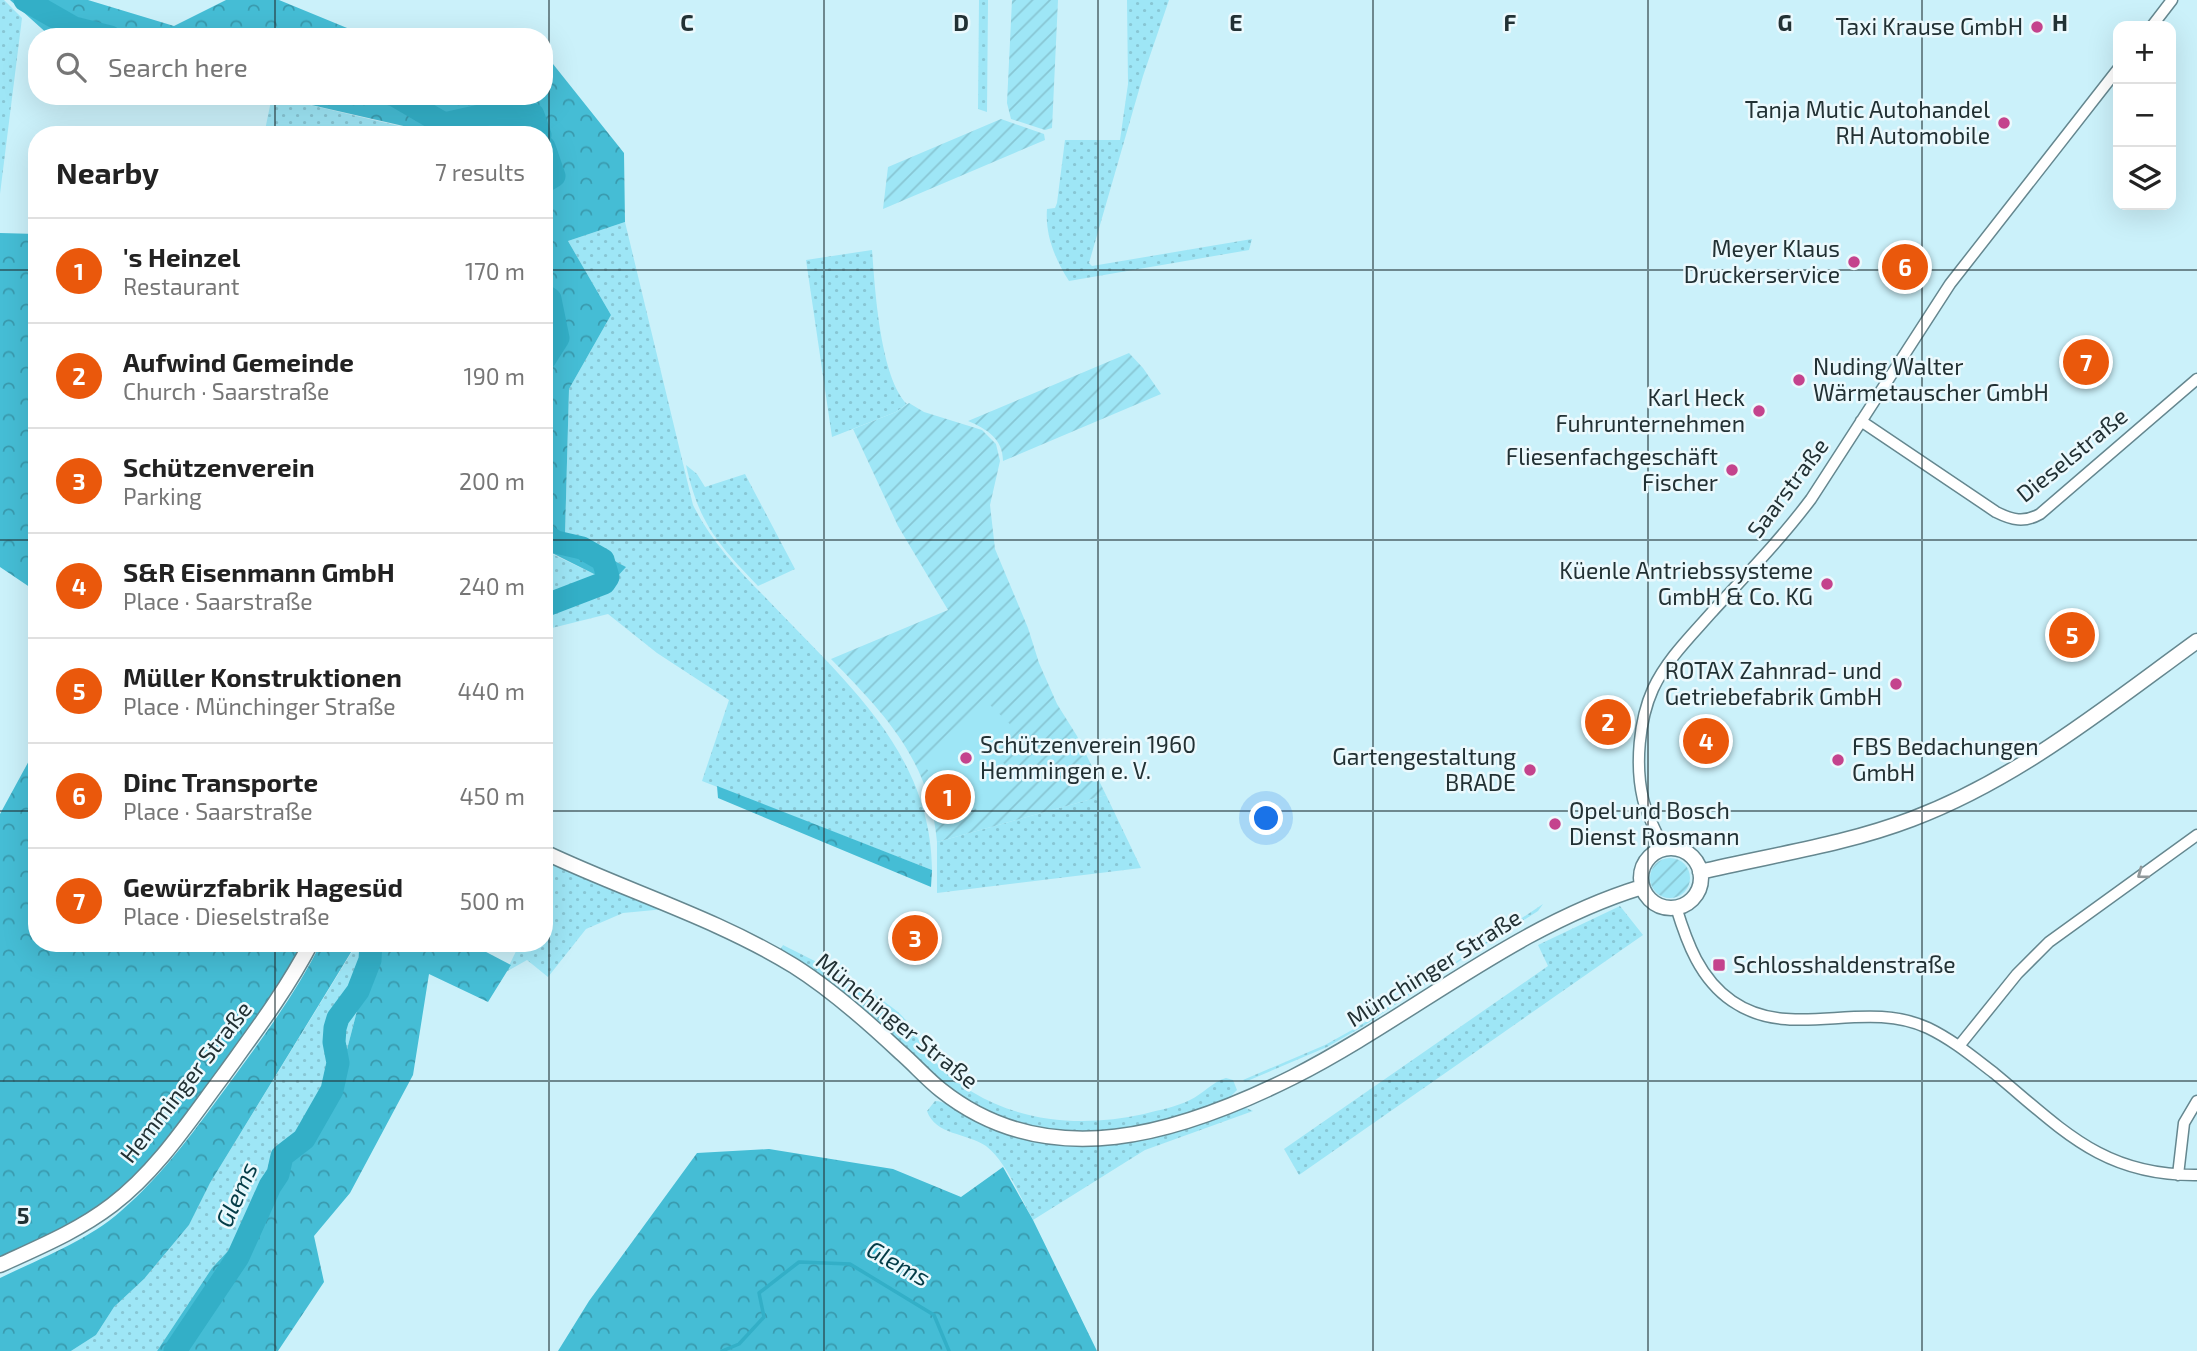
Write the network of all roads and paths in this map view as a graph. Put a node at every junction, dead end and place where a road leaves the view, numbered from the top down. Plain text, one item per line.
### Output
1 (2172, 0) edge
2 (2156, 21) edge
3 (2113, 75) edge
4 (2197, 379) edge
5 (1861, 421) junction
6 (2197, 641) edge
7 (2197, 835) edge
8 (1664, 849) junction
9 (553, 856) edge
10 (1700, 872) junction
11 (1642, 887) junction
12 (1676, 907) junction
13 (306, 952) edge
14 (1959, 1046) junction
15 (2197, 1101) edge
16 (2178, 1175) junction
17 (2197, 1175) edge
18 (0, 1265) edge

1 - 2 street
3 - 5 street, Saarstraße
4 - 5 street, Dieselstraße
5 - 8 street, Saarstraße
6 - 10 street
7 -> 14 street
8 - 10 street
8 - 11 street
9 - 11 street, Münchinger Straße
10 - 12 street
11 - 12 street
12 - 14 street
13 - 18 street, Hemminger Straße
14 - 16 street
15 - 16 street
16 - 17 street

